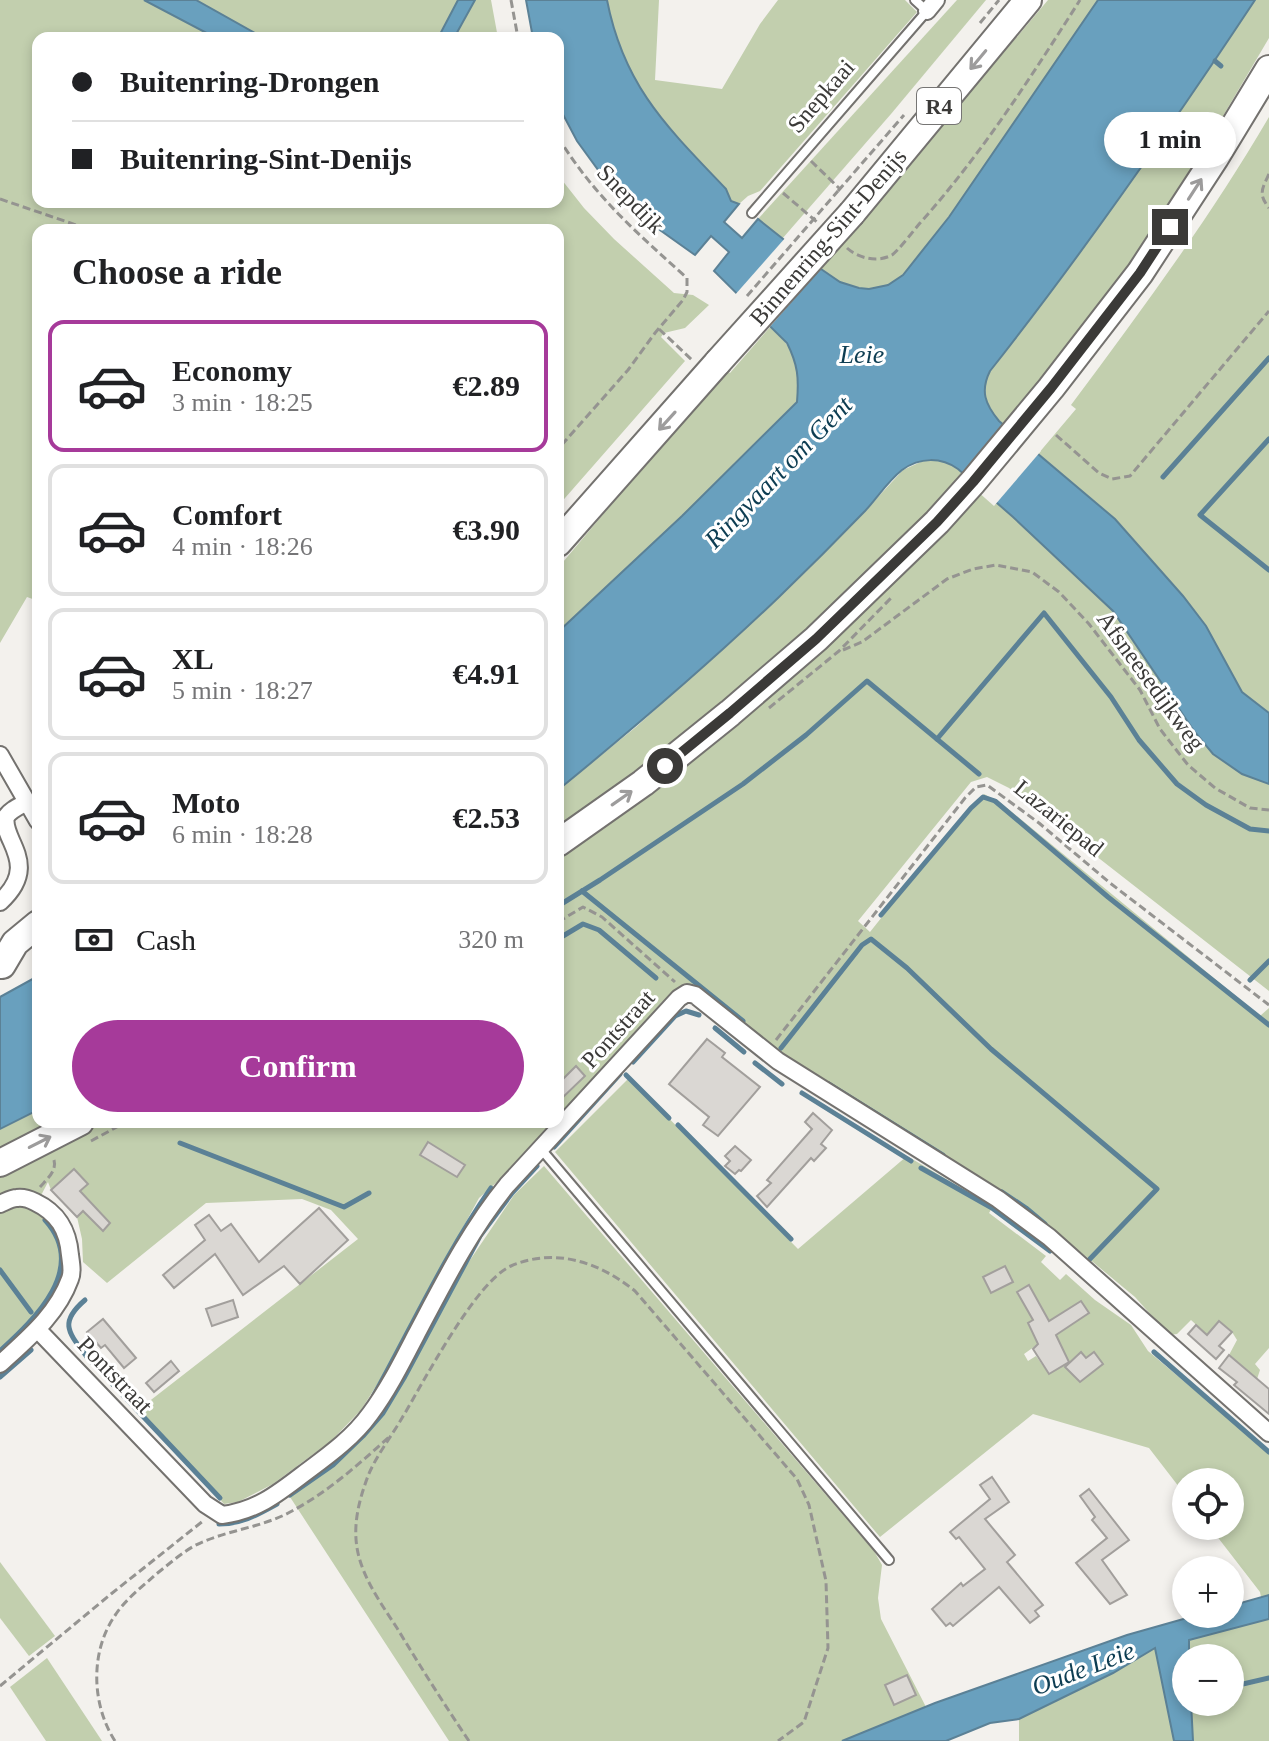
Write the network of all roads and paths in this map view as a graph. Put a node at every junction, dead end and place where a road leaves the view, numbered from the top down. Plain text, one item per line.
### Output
1 (511, 0) edge
2 (999, 0) edge
3 (1028, 0) edge
4 (1080, 0) edge
5 (926, 4) edge
6 (979, 24) dead end
7 (517, 32) edge
8 (1269, 69) edge
9 (910, 108) dead end
10 (564, 147) edge
11 (802, 153) junction
12 (1269, 174) edge
13 (774, 186) junction
14 (843, 198) junction
15 (0, 199) edge
16 (1269, 208) edge
17 (752, 213) dead end
18 (818, 222) dead end
19 (73, 224) edge
20 (841, 243) dead end
21 (746, 298) dead end
22 (1269, 311) edge
23 (659, 329) junction
24 (692, 360) dead end
25 (1056, 435) dead end
26 (564, 442) edge
27 (564, 536) edge
28 (839, 651) dead end
29 (0, 755) edge
30 (5, 777) edge
31 (27, 802) junction
32 (1269, 810) edge
33 (32, 811) edge
34 (564, 839) edge
35 (0, 902) edge
36 (564, 918) edge
37 (32, 931) edge
38 (32, 948) edge
39 (1, 965) edge
40 (687, 993) junction
41 (1269, 1005) edge
42 (766, 1052) junction
43 (564, 1124) edge
44 (68, 1128) edge
45 (560, 1128) edge
46 (541, 1149) junction
47 (54, 1160) dead end
48 (0, 1163) edge
49 (29, 1199) junction
50 (0, 1204) edge
51 (38, 1330) junction
52 (0, 1364) edge
53 (1269, 1433) edge
54 (392, 1435) junction
55 (215, 1511) junction
56 (889, 1560) dead end
57 (0, 1686) edge
58 (115, 1741) edge
59 (469, 1741) edge
60 (778, 1741) edge

1 - 7 path
2 - 6 path
3 -> 14 highway, Binnenring-Sint-Denijs / R4
4 - 20 path
5 - 11 lane, Snepkaai
34 -> 8 highway
9 - 14 path
10 - 23 path, Snepdijk
11 - 13 lane, Snepkaai
11 - 14 path
12 - 16 path
13 - 17 lane, Snepkaai
13 - 18 path
14 - 21 path, bridge
14 -> 27 highway, Binnenring-Sint-Denijs / R4, bridge
15 - 19 path
22 - 25 path
23 - 24 path
23 - 26 path
28 - 32 path, Afsneesedijkweg
29 - 30 street
30 - 31 street
31 - 33 street
31 - 35 street
36 - 40 path
37 - 39 highway
38 - 39 highway
40 - 42 street, Pontstraat
40 - 43 street, Pontstraat
41 - 42 path, Lazariepad
42 - 53 street, Pontstraat
48 -> 44 highway
45 - 46 street, Pontstraat
46 - 55 street, Pontstraat
46 - 56 lane
47 - 49 path
49 - 50 street
49 - 51 street
51 - 52 street
51 - 55 street, Pontstraat
54 - 58 path
54 - 59 path
54 - 60 path
55 - 57 path

